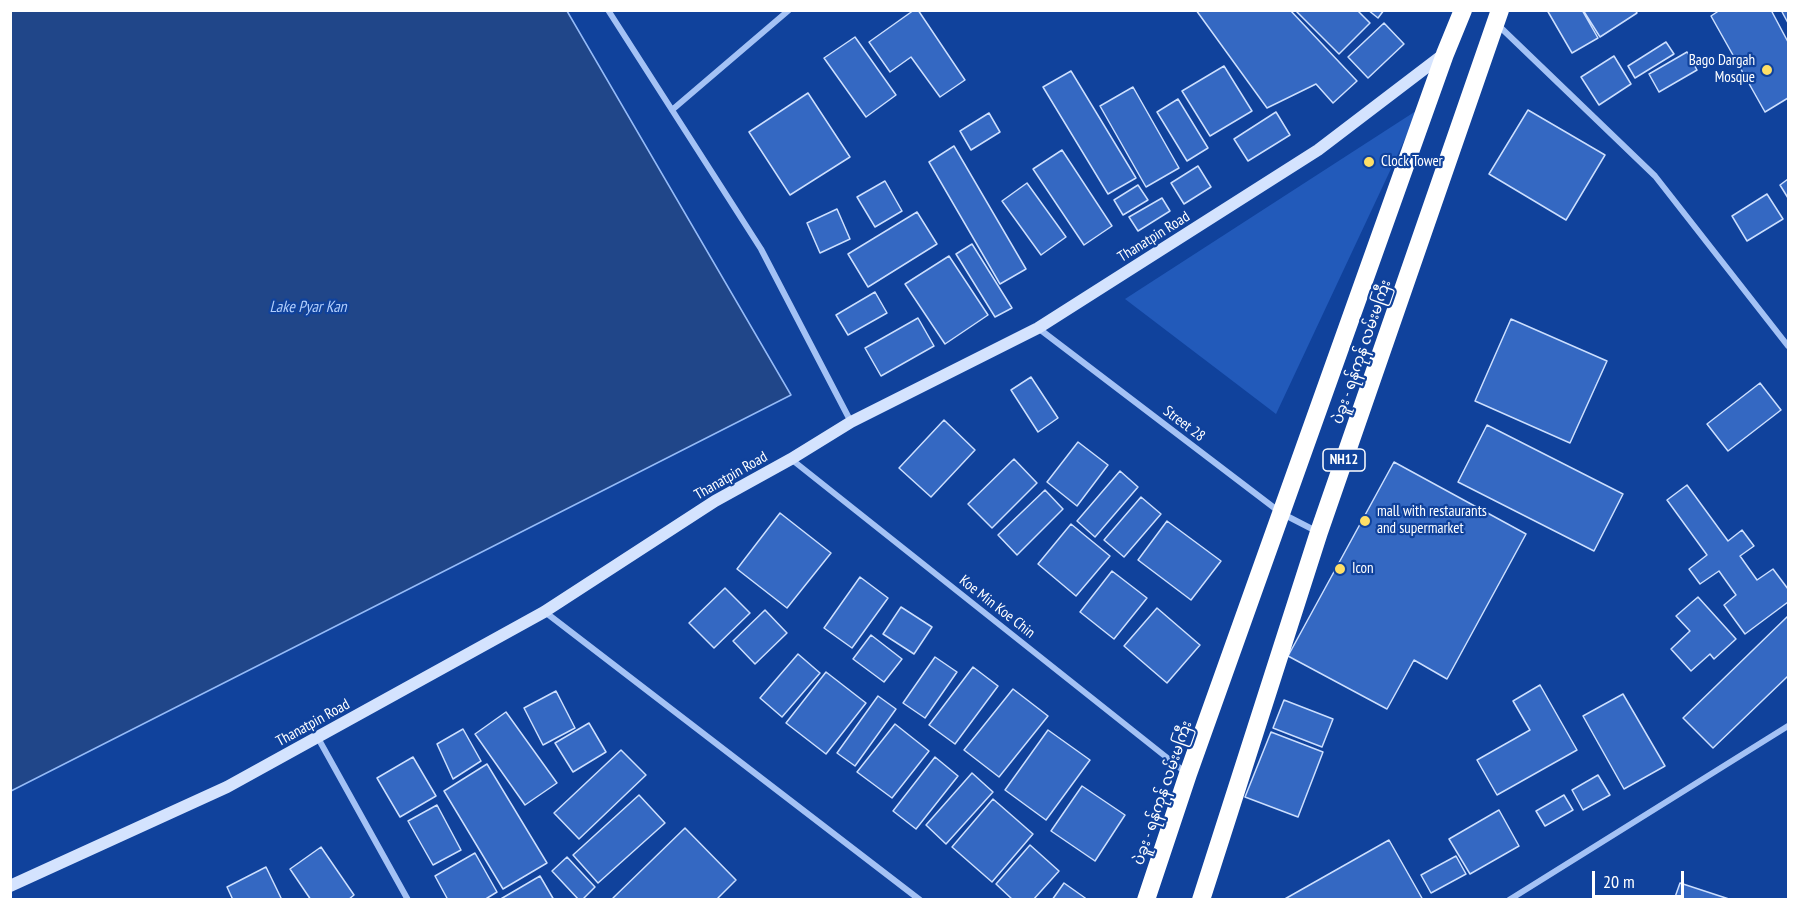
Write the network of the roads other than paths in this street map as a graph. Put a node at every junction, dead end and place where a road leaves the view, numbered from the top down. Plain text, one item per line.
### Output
1 (609, 10) edge
2 (789, 10) edge
3 (1463, 10) edge
4 (1498, 17) edge
5 (1445, 54) junction
6 (672, 110) junction
7 (1038, 328) junction
8 (1788, 346) edge
9 (851, 422) junction
10 (791, 459) junction
11 (1281, 513) junction
12 (1318, 532) junction
13 (544, 612) junction
14 (1788, 726) edge
15 (318, 738) junction
16 (1188, 774) junction
17 (10, 886) edge
18 (408, 900) edge
19 (920, 900) edge
20 (1146, 900) edge
21 (1201, 900) edge
22 (1509, 900) edge

1 - 6 street
2 - 6 street
3 - 5 highway, NH12
4 - 8 street
4 - 12 highway, ပဲခူး - ရန်ကုန် လမ်းမကြီး / NH12
5 - 7 main road, Thanatpin Road
5 - 11 highway, ပဲခူး - ရန်ကုန် လမ်းမကြီး / NH12
6 - 9 street
7 - 9 main road, Thanatpin Road
7 - 11 street, Street 28
9 - 10 main road, Thanatpin Road
10 - 13 main road, Thanatpin Road
10 - 16 street, Koe Min Koe Chin
11 - 12 street, Street 28
11 - 16 highway, ပဲခူး - ရန်ကုန် လမ်းမကြီး / NH12
12 - 21 highway, ပဲခူး - ရန်ကုန် လမ်းမကြီး / NH12
13 - 15 main road, Thanatpin Road
13 - 19 street
14 - 22 street
15 - 17 main road, Thanatpin Road
15 - 18 street
16 - 20 highway, ပဲခူး - ရန်ကုန် လမ်းမကြီး / NH12

